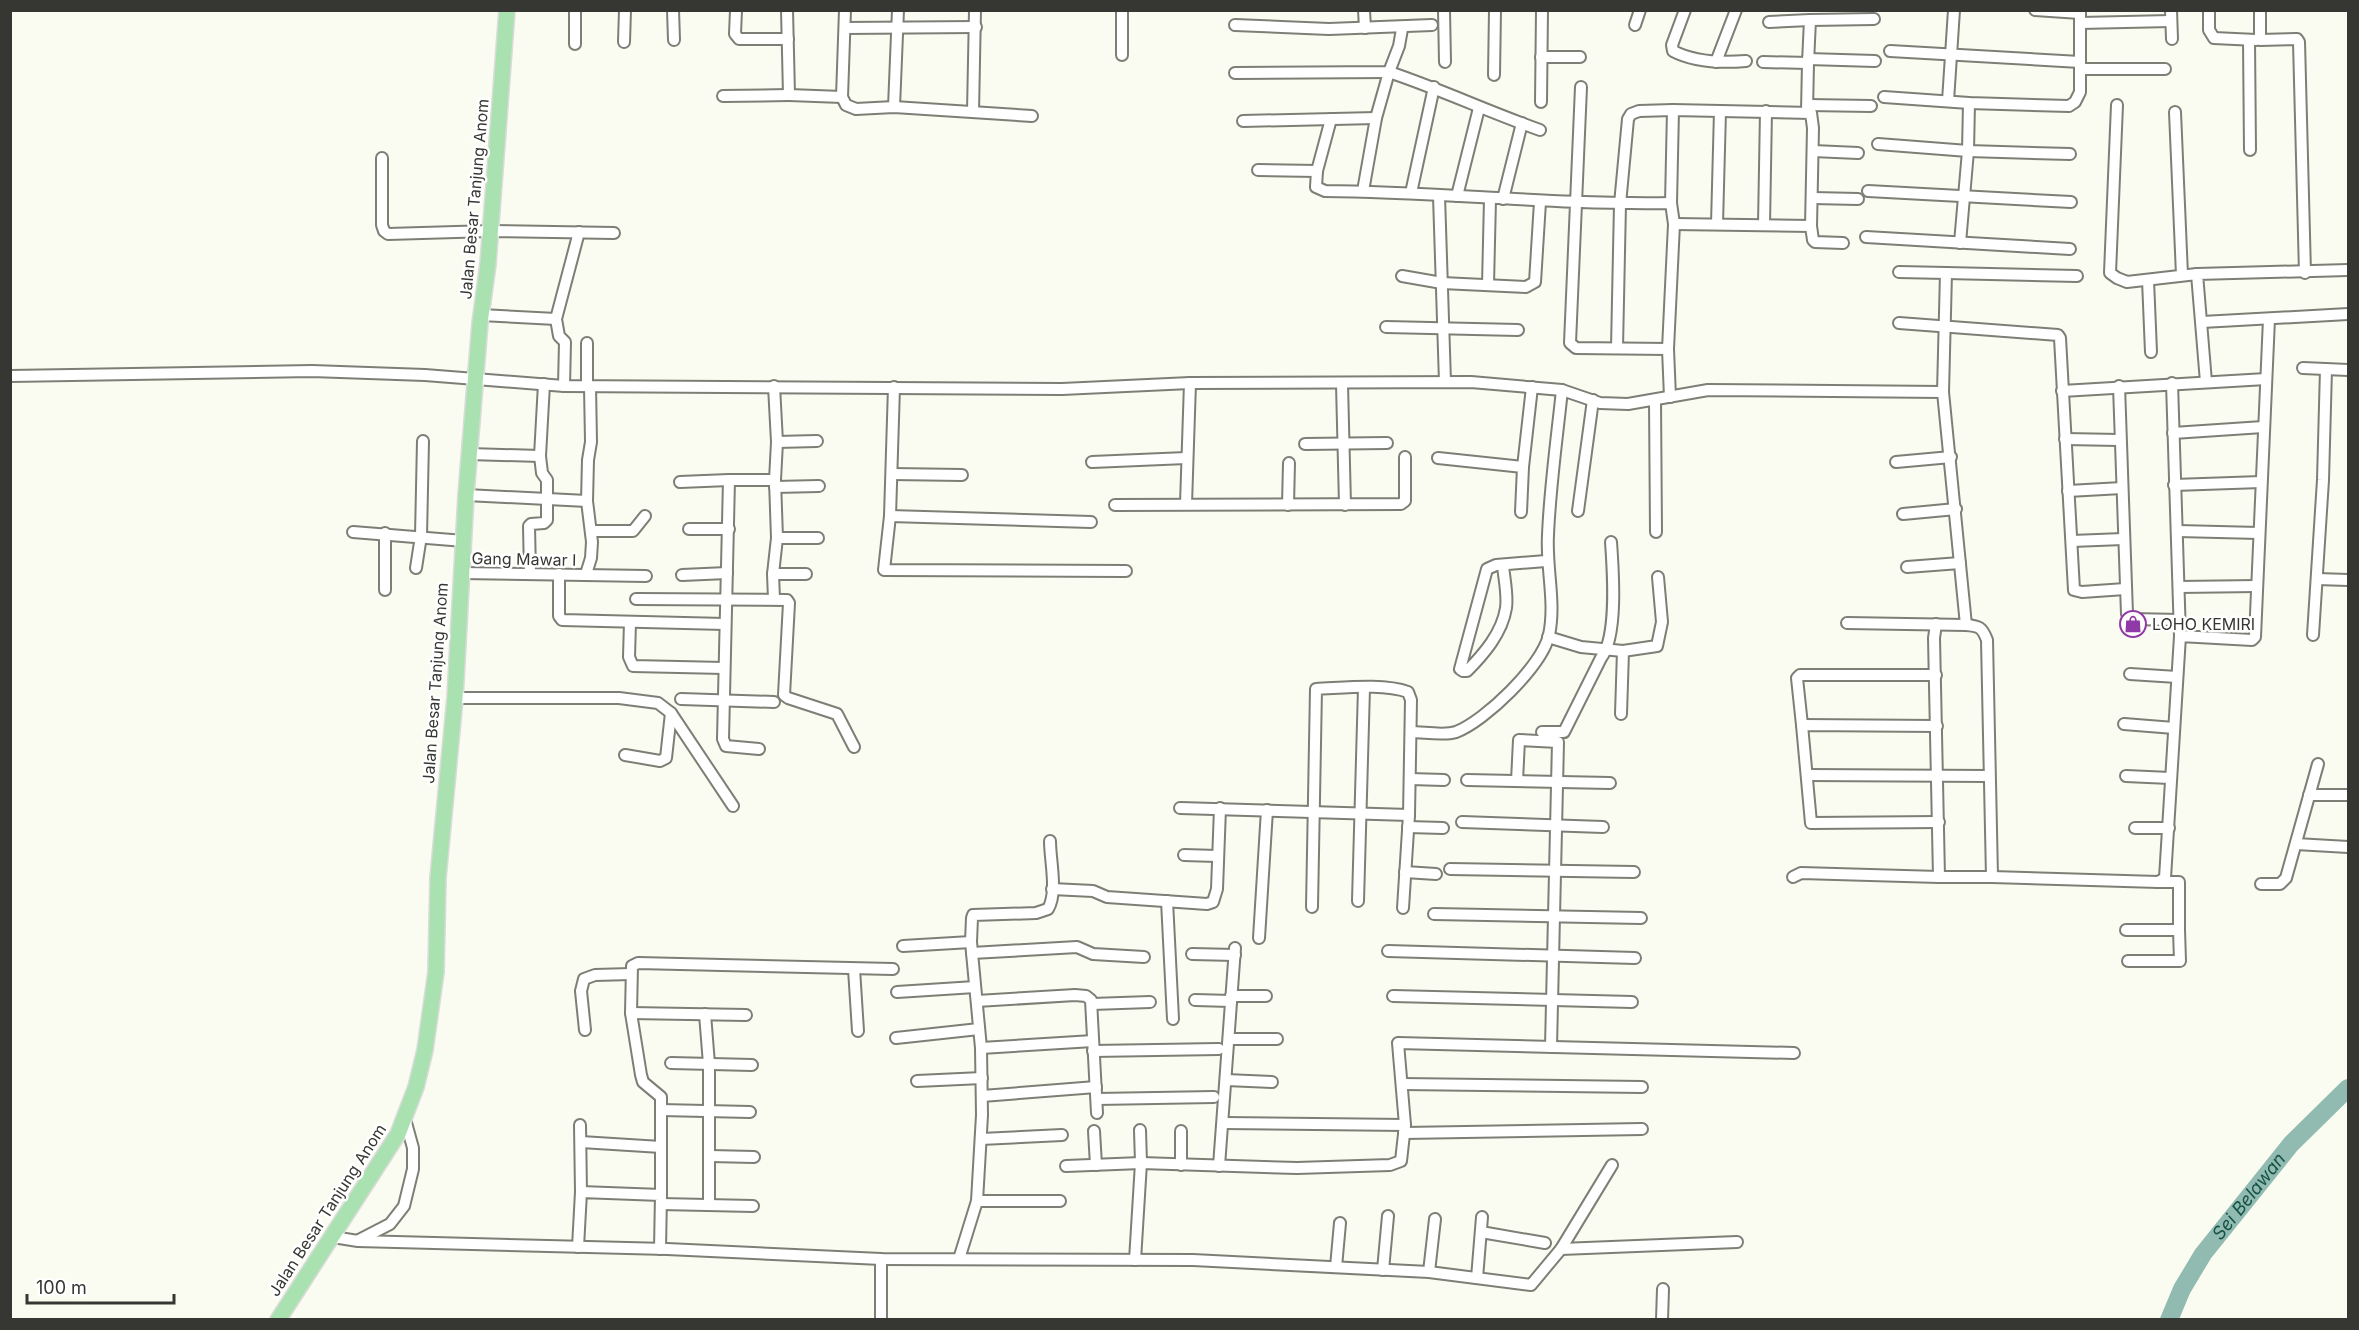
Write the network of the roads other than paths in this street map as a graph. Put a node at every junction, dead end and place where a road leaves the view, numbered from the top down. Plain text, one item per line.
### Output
1 (507, 10) edge
2 (575, 10) edge
3 (625, 10) edge
4 (673, 10) edge
5 (735, 10) edge
6 (787, 10) edge
7 (845, 10) edge
8 (898, 10) edge
9 (975, 10) edge
10 (1122, 10) edge
11 (1364, 10) edge
12 (1444, 10) edge
13 (1495, 10) edge
14 (1542, 10) edge
15 (1640, 10) edge
16 (1685, 10) edge
17 (1736, 10) edge
18 (1954, 10) edge
19 (2035, 10) edge
20 (2209, 10) edge
21 (2260, 10) edge
22 (2079, 16) edge
23 (2171, 16) edge
24 (1874, 19) dead end
25 (1810, 20) junction
26 (1769, 22) dead end
27 (1234, 25) dead end
28 (1432, 25) dead end
29 (1635, 25) dead end
30 (976, 27) junction
31 (1399, 27) junction
32 (845, 28) junction
33 (1365, 28) junction
34 (897, 29) junction
35 (788, 39) junction
36 (2172, 39) dead end
37 (674, 40) dead end
38 (2255, 40) junction
39 (624, 42) dead end
40 (575, 44) dead end
41 (1890, 51) dead end
42 (1951, 53) junction
43 (1122, 55) dead end
44 (1541, 57) junction
45 (1580, 57) dead end
46 (1746, 61) dead end
47 (1808, 61) junction
48 (1875, 61) dead end
49 (1444, 62) dead end
50 (1716, 62) junction
51 (1763, 62) dead end
52 (2079, 65) junction
53 (2165, 69) dead end
54 (1389, 72) junction
55 (1235, 73) dead end
56 (1494, 75) dead end
57 (1434, 87) junction
58 (1581, 87) dead end
59 (789, 95) junction
60 (723, 96) dead end
61 (842, 97) junction
62 (1884, 97) dead end
63 (1948, 101) junction
64 (1541, 102) dead end
65 (1969, 103) junction
66 (2117, 105) dead end
67 (1871, 106) dead end
68 (894, 107) junction
69 (1479, 108) junction
70 (1808, 108) junction
71 (1673, 110) junction
72 (1720, 111) junction
73 (1766, 111) junction
74 (973, 112) junction
75 (2175, 112) dead end
76 (1032, 116) dead end
77 (1376, 118) junction
78 (1331, 119) junction
79 (1243, 121) dead end
80 (1522, 123) junction
81 (1540, 130) dead end
82 (1878, 144) dead end
83 (2250, 150) dead end
84 (1813, 151) junction
85 (1968, 151) junction
86 (1858, 153) dead end
87 (2070, 154) dead end
88 (382, 158) dead end
89 (1258, 170) dead end
90 (1317, 171) junction
91 (1364, 191) junction
92 (1868, 191) dead end
93 (1411, 193) junction
94 (1439, 196) junction
95 (1457, 196) junction
96 (1964, 197) junction
97 (1813, 198) junction
98 (1490, 199) junction
99 (1503, 199) junction
100 (1858, 199) dead end
101 (1540, 202) junction
102 (1576, 202) junction
103 (2071, 202) dead end
104 (1671, 203) junction
105 (1620, 204) junction
106 (1674, 224) junction
107 (1717, 224) junction
108 (1764, 225) junction
109 (1811, 226) junction
110 (490, 231) junction
111 (579, 232) junction
112 (614, 233) dead end
113 (1866, 237) dead end
114 (1843, 243) dead end
115 (1960, 243) junction
116 (2070, 249) dead end
117 (2349, 270) edge
118 (1899, 272) dead end
119 (1946, 273) junction
120 (2306, 273) junction
121 (2197, 274) junction
122 (2182, 275) junction
123 (1402, 276) dead end
124 (2077, 276) dead end
125 (2148, 280) junction
126 (1442, 283) junction
127 (1488, 285) junction
128 (2349, 314) edge
129 (481, 315) junction
130 (556, 319) junction
131 (2269, 319) junction
132 (2202, 322) junction
133 (1899, 323) dead end
134 (1945, 326) junction
135 (1386, 327) dead end
136 (1443, 329) junction
137 (1518, 330) dead end
138 (587, 343) dead end
139 (1617, 348) junction
140 (1668, 349) junction
141 (2151, 352) dead end
142 (2303, 368) dead end
143 (2326, 369) junction
144 (2349, 370) edge
145 (10, 376) edge
146 (476, 379) junction
147 (2266, 379) junction
148 (1444, 382) junction
149 (2206, 382) junction
150 (1190, 383) junction
151 (2172, 383) junction
152 (544, 384) junction
153 (1342, 384) junction
154 (564, 386) junction
155 (588, 386) junction
156 (774, 386) junction
157 (2119, 386) junction
158 (894, 387) junction
159 (1532, 387) junction
160 (1562, 390) junction
161 (2062, 391) junction
162 (1943, 392) junction
163 (1670, 397) junction
164 (1593, 400) junction
165 (1655, 401) junction
166 (2263, 427) junction
167 (2173, 433) junction
168 (2065, 439) junction
169 (2119, 440) junction
170 (423, 441) dead end
171 (777, 441) junction
172 (818, 441) dead end
173 (1343, 443) junction
174 (1387, 443) dead end
175 (1305, 444) dead end
176 (469, 454) junction
177 (540, 456) junction
178 (1405, 457) dead end
179 (1951, 457) junction
180 (1186, 458) junction
181 (1438, 458) dead end
182 (1092, 462) dead end
183 (1896, 462) dead end
184 (1289, 463) dead end
185 (1523, 467) junction
186 (892, 474) junction
187 (962, 475) dead end
188 (729, 480) junction
189 (680, 482) dead end
190 (2261, 482) junction
191 (775, 483) junction
192 (2174, 485) junction
193 (819, 486) dead end
194 (2122, 489) junction
195 (2068, 491) junction
196 (466, 495) junction
197 (548, 498) junction
198 (587, 501) junction
199 (1186, 504) junction
200 (1115, 505) dead end
201 (1288, 505) junction
202 (1345, 505) junction
203 (1956, 509) junction
204 (1578, 511) dead end
205 (1521, 512) dead end
206 (1903, 514) dead end
207 (645, 516) dead end
208 (890, 516) junction
209 (1091, 522) dead end
210 (689, 529) dead end
211 (729, 529) junction
212 (591, 531) junction
213 (2178, 531) junction
214 (353, 532) dead end
215 (1656, 532) dead end
216 (385, 533) junction
217 (2259, 533) junction
218 (420, 536) junction
219 (777, 538) junction
220 (818, 538) dead end
221 (2123, 539) junction
222 (464, 541) junction
223 (2072, 541) junction
224 (1611, 542) dead end
225 (1546, 561) junction
226 (1960, 563) junction
227 (1503, 565) junction
228 (1907, 567) dead end
229 (416, 568) dead end
230 (1126, 571) dead end
231 (462, 573) junction
232 (727, 573) junction
233 (530, 574) junction
234 (559, 574) junction
235 (586, 574) junction
236 (773, 574) junction
237 (806, 574) dead end
238 (682, 575) dead end
239 (646, 576) dead end
240 (1658, 577) dead end
241 (2317, 579) junction
242 (2349, 580) edge
243 (2257, 586) junction
244 (2180, 587) junction
245 (385, 590) dead end
246 (2125, 590) junction
247 (727, 598) junction
248 (636, 599) dead end
249 (774, 599) junction
250 (2180, 620) junction
251 (630, 622) junction
252 (1846, 623) dead end
253 (725, 624) junction
254 (1936, 624) junction
255 (1966, 625) junction
256 (2313, 635) dead end
257 (2180, 636) junction
258 (1548, 637) junction
259 (1608, 649) junction
260 (1623, 651) junction
261 (723, 668) junction
262 (2130, 674) dead end
263 (1936, 675) junction
264 (2177, 677) junction
265 (1364, 688) junction
266 (454, 698) junction
267 (681, 699) dead end
268 (723, 700) junction
269 (774, 702) dead end
270 (671, 713) junction
271 (1621, 714) dead end
272 (2124, 724) dead end
273 (1802, 725) junction
274 (1937, 726) junction
275 (2174, 728) junction
276 (1411, 732) junction
277 (1542, 732) dead end
278 (854, 747) dead end
279 (759, 749) dead end
280 (624, 755) dead end
281 (2318, 764) dead end
282 (1938, 774) junction
283 (1807, 775) junction
284 (1989, 776) junction
285 (2126, 776) dead end
286 (2170, 778) junction
287 (1410, 779) junction
288 (1444, 780) dead end
289 (1467, 780) dead end
290 (1517, 781) junction
291 (1557, 782) junction
292 (1610, 783) dead end
293 (2309, 795) junction
294 (2349, 795) edge
295 (733, 806) dead end
296 (1180, 808) dead end
297 (1220, 808) junction
298 (1267, 810) junction
299 (1315, 812) junction
300 (1362, 812) junction
301 (1409, 815) junction
302 (1462, 822) dead end
303 (1939, 822) junction
304 (1556, 825) junction
305 (1408, 827) junction
306 (1604, 827) dead end
307 (1443, 828) dead end
308 (2134, 828) dead end
309 (2169, 828) junction
310 (1050, 841) dead end
311 (2296, 844) junction
312 (2349, 848) edge
313 (1184, 855) dead end
314 (1217, 856) junction
315 (1450, 869) dead end
316 (1555, 870) junction
317 (1405, 872) junction
318 (1634, 872) dead end
319 (1436, 874) dead end
320 (1793, 877) dead end
321 (1939, 877) junction
322 (1992, 877) junction
323 (2158, 882) junction
324 (2261, 884) dead end
325 (1052, 889) junction
326 (1167, 901) junction
327 (1358, 901) dead end
328 (1312, 907) dead end
329 (1403, 908) dead end
330 (1434, 914) dead end
331 (1554, 916) junction
332 (1641, 918) dead end
333 (2126, 930) dead end
334 (2179, 930) junction
335 (1259, 938) dead end
336 (971, 942) junction
337 (903, 946) dead end
338 (1388, 951) dead end
339 (972, 953) junction
340 (1192, 954) dead end
341 (1553, 956) junction
342 (1144, 957) dead end
343 (1635, 958) dead end
344 (2128, 961) dead end
345 (854, 969) junction
346 (893, 969) dead end
347 (631, 974) junction
348 (975, 987) junction
349 (897, 992) dead end
350 (1266, 996) dead end
351 (1393, 996) dead end
352 (1231, 998) junction
353 (1195, 1000) dead end
354 (1552, 1000) junction
355 (977, 1001) junction
356 (1150, 1002) dead end
357 (1632, 1002) dead end
358 (1092, 1004) junction
359 (631, 1013) junction
360 (705, 1014) junction
361 (746, 1015) dead end
362 (1173, 1019) dead end
363 (979, 1029) junction
364 (585, 1030) dead end
365 (858, 1031) dead end
366 (896, 1038) dead end
367 (1229, 1039) junction
368 (1277, 1039) dead end
369 (1093, 1046) junction
370 (1551, 1047) junction
371 (981, 1048) junction
372 (1219, 1049) dead end
373 (1794, 1053) dead end
374 (671, 1063) dead end
375 (709, 1064) junction
376 (752, 1065) dead end
377 (982, 1078) junction
378 (1226, 1080) junction
379 (917, 1081) dead end
380 (1272, 1082) dead end
381 (1402, 1084) junction
382 (1642, 1088) dead end
383 (1096, 1093) junction
384 (982, 1096) junction
385 (1214, 1097) dead end
386 (662, 1110) junction
387 (710, 1111) junction
388 (750, 1112) dead end
389 (1097, 1113) dead end
390 (405, 1119) junction
391 (1224, 1123) junction
392 (580, 1125) dead end
393 (1404, 1129) junction
394 (1642, 1129) dead end
395 (1140, 1130) dead end
396 (1094, 1131) dead end
397 (1181, 1131) dead end
398 (1062, 1135) dead end
399 (981, 1139) junction
400 (580, 1142) junction
401 (661, 1147) junction
402 (710, 1156) junction
403 (754, 1156) dead end
404 (1142, 1164) junction
405 (1096, 1165) junction
406 (1181, 1165) junction
407 (1612, 1165) dead end
408 (1066, 1166) dead end
409 (1219, 1166) junction
410 (581, 1191) junction
411 (661, 1199) junction
412 (977, 1201) junction
413 (1060, 1201) dead end
414 (709, 1204) junction
415 (753, 1206) dead end
416 (1388, 1215) dead end
417 (1482, 1217) dead end
418 (1435, 1219) dead end
419 (1340, 1223) dead end
420 (1481, 1232) junction
421 (333, 1237) junction
422 (358, 1241) junction
423 (1737, 1242) dead end
424 (1545, 1243) dead end
425 (578, 1247) junction
426 (660, 1249) junction
427 (1561, 1249) junction
428 (881, 1259) junction
429 (959, 1259) junction
430 (1135, 1260) junction
431 (1336, 1267) junction
432 (1383, 1270) junction
433 (1429, 1272) junction
434 (1477, 1278) junction
435 (1663, 1289) dead end
436 (278, 1320) edge
437 (881, 1320) edge
438 (1662, 1320) edge

1 - 110 main road, Jalan Besar Tanjung Anom
2 - 40 street
3 - 39 street
4 - 37 street
5 - 35 street
6 - 35 street
7 - 32 street
8 - 34 street
9 - 30 street
10 - 43 street
11 - 33 street
12 - 49 street
13 - 56 street
14 - 44 street
15 - 29 street
16 - 50 street
17 - 50 street
18 - 42 street
19 - 22 street
20 - 38 street
21 - 38 street
22 - 23 street
22 - 52 street
23 - 36 street
24 - 25 street
25 - 26 street
25 - 47 street
27 - 33 street
28 - 31 street
30 - 34 street
30 - 74 street
31 - 33 street
31 - 54 street
32 - 34 street
32 - 61 street
34 - 68 street
35 - 59 street
38 - 83 street
38 - 120 street
41 - 42 street
42 - 52 street
42 - 63 street
44 - 45 street
44 - 64 street
46 - 50 street
47 - 48 street
47 - 51 street
47 - 70 street
52 - 53 street
52 - 65 street
54 - 55 street
54 - 57 street
54 - 77 street
57 - 69 street
57 - 93 street
58 - 102 street
59 - 60 street
59 - 61 street
61 - 68 street
62 - 63 street
63 - 65 street
65 - 85 street
66 - 125 street
67 - 70 street
68 - 74 street
69 - 80 street
69 - 95 street
70 - 73 street
70 - 84 street
71 - 72 street
71 - 104 street
71 - 105 street
72 - 73 street
72 - 107 street
73 - 108 street
74 - 76 street
75 - 122 street
77 - 78 street
77 - 91 street
78 - 79 street
78 - 90 street
80 - 81 street
80 - 99 street
82 - 85 street
84 - 86 street
84 - 97 street
85 - 87 street
85 - 96 street
88 - 110 street
89 - 90 street
90 - 91 street
91 - 93 street
92 - 96 street
93 - 94 street
94 - 95 street
94 - 126 street
95 - 98 street
96 - 103 street
96 - 115 street
97 - 100 street
97 - 109 street
98 - 99 street
98 - 127 street
99 - 101 street
101 - 102 street
101 - 127 street
102 - 105 street
102 - 139 street
104 - 105 street
104 - 106 street
105 - 139 street
106 - 107 street
106 - 140 street
107 - 108 street
108 - 109 street
109 - 114 street
110 - 111 street
110 - 129 main road, Jalan Besar Tanjung Anom
111 - 112 street
111 - 130 street
113 - 115 street
115 - 116 street
117 - 120 street
118 - 119 street
119 - 124 street
119 - 134 street
120 - 121 street
121 - 122 street
121 - 132 street
122 - 125 street
123 - 126 street
125 - 141 street
126 - 127 street
126 - 136 street
128 - 131 street
129 - 130 street
129 - 146 main road, Jalan Besar Tanjung Anom
130 - 154 street
131 - 132 street
131 - 147 street
132 - 149 street
133 - 134 street
134 - 161 street
134 - 162 street
135 - 136 street
136 - 137 street
136 - 148 street
138 - 155 street
139 - 140 street
140 - 163 street
142 - 143 street
143 - 144 street
143 - 241 street
145 - 146 street
146 - 152 street
146 - 176 main road, Jalan Besar Tanjung Anom
147 - 149 street
147 - 166 street
148 - 153 street
148 - 159 street
149 - 151 street
150 - 153 street
150 - 158 street
150 - 180 street
151 - 157 street
151 - 167 street
152 - 154 street
152 - 177 street
153 - 173 street
154 - 155 street
155 - 156 street
155 - 198 street
156 - 158 street
156 - 171 street
157 - 161 street
157 - 169 street
158 - 186 street
159 - 160 street
159 - 185 street
160 - 164 street
160 - 225 street
161 - 168 street
162 - 163 street
162 - 179 street
163 - 165 street
164 - 165 street
164 - 204 street
165 - 215 street
166 - 167 street
166 - 190 street
167 - 192 street
168 - 169 street
168 - 195 street
169 - 194 street
170 - 218 street
171 - 172 street
171 - 191 street
173 - 174 street
173 - 175 street
173 - 202 street
176 - 177 street
176 - 196 main road, Jalan Besar Tanjung Anom
177 - 197 street
178 - 202 street
179 - 183 street
179 - 203 street
180 - 182 street
180 - 199 street
181 - 185 street
184 - 201 street
185 - 205 street
186 - 187 street
186 - 208 street
188 - 189 street
188 - 191 street
188 - 211 street
190 - 192 street
190 - 217 street
191 - 193 street
191 - 219 street
192 - 213 street
194 - 195 street
194 - 221 street
195 - 223 street
196 - 197 street
196 - 222 main road, Jalan Besar Tanjung Anom
197 - 198 street
197 - 233 street
198 - 212 street
199 - 200 street
199 - 201 street
201 - 202 street
203 - 206 street
203 - 226 street
207 - 212 street
208 - 209 street
208 - 230 street
210 - 211 street
211 - 232 street
212 - 235 street
213 - 217 street
213 - 244 street
214 - 216 street
216 - 218 street
216 - 245 street
217 - 243 street
218 - 222 street
218 - 229 street
219 - 220 street
219 - 236 street
221 - 223 street
221 - 246 street
222 - 231 main road, Jalan Besar Tanjung Anom
223 - 246 street
224 - 259 street
225 - 227 street
225 - 258 street
226 - 228 street
226 - 255 street
227 - 227 street
231 - 233 street, Gang Mawar I
231 - 266 main road, Jalan Besar Tanjung Anom
232 - 238 street
232 - 247 street
233 - 234 street, Gang Mawar I
234 - 235 street, Gang Mawar I
234 - 251 street
235 - 239 street, Gang Mawar I
236 - 237 street
236 - 249 street
240 - 260 street
241 - 242 street
241 - 256 street
243 - 244 street
243 - 257 street
244 - 250 street
246 - 250 street
247 - 248 street
247 - 249 street
247 - 253 street
249 - 278 street
250 - 257 street
251 - 253 street
251 - 261 street
252 - 254 street
253 - 261 street
254 - 255 street
254 - 263 street
255 - 284 street
257 - 264 street
258 - 259 street
258 - 276 street
259 - 260 street
259 - 277 street
260 - 271 street
261 - 268 street
262 - 264 street
263 - 273 street
263 - 274 street
264 - 275 street
265 - 276 street
265 - 299 street
265 - 300 street
266 - 270 street
266 - 390 main road, Jalan Besar Tanjung Anom
267 - 268 street
268 - 269 street
268 - 279 street
270 - 280 street
270 - 295 street
272 - 275 street
273 - 274 street
273 - 283 street
274 - 282 street
275 - 286 street
276 - 287 street
281 - 293 street
282 - 283 street
282 - 284 street
282 - 303 street
283 - 303 street
284 - 322 street
285 - 286 street
286 - 309 street
287 - 288 street
287 - 301 street
289 - 290 street
290 - 291 street
290 - 291 street
291 - 292 street
291 - 304 street
293 - 294 street
293 - 311 street
296 - 297 street
297 - 298 street
297 - 314 street
298 - 299 street
298 - 335 street
299 - 300 street
299 - 328 street
300 - 301 street
300 - 327 street
301 - 305 street
302 - 304 street
303 - 321 street
304 - 306 street
304 - 316 street
305 - 307 street
305 - 317 street
308 - 309 street
309 - 323 street
310 - 325 street
311 - 312 street
311 - 324 street
313 - 314 street
314 - 326 street
315 - 316 street
316 - 318 street
316 - 331 street
317 - 319 street
317 - 329 street
320 - 321 street
321 - 322 street
322 - 323 street
323 - 334 street
325 - 326 street
325 - 336 street
326 - 362 street
330 - 331 street
331 - 332 street
331 - 341 street
333 - 334 street
334 - 344 street
336 - 337 street
336 - 339 street
338 - 341 street
339 - 342 street
339 - 348 street
340 - 352 street
341 - 343 street
341 - 354 street
345 - 346 street
345 - 347 street
345 - 365 street
347 - 359 street
347 - 364 street
348 - 349 street
348 - 355 street
350 - 352 street
351 - 354 street
352 - 353 street
352 - 367 street
354 - 357 street
354 - 370 street
355 - 358 street
355 - 363 street
356 - 358 street
358 - 369 street
359 - 360 street
359 - 386 street
360 - 361 street
360 - 375 street
363 - 366 street
363 - 371 street
367 - 368 street
367 - 378 street
369 - 371 street
369 - 372 street
369 - 383 street
370 - 373 street
370 - 381 street
371 - 377 street
374 - 375 street
375 - 376 street
375 - 387 street
377 - 379 street
377 - 384 street
378 - 380 street
378 - 391 street
381 - 382 street
381 - 393 street
383 - 384 street
383 - 385 street
383 - 389 street
384 - 399 street
386 - 387 street
386 - 401 street
387 - 388 street
387 - 402 street
390 - 421 main road, Jalan Besar Tanjung Anom
390 - 422 street
391 - 393 street
391 - 409 street
392 - 400 street
393 - 394 street
393 - 409 street
395 - 404 street
396 - 405 street
397 - 406 street
398 - 399 street
399 - 412 street
400 - 401 street
400 - 410 street
401 - 411 street
402 - 403 street
402 - 414 street
404 - 405 street
404 - 406 street
404 - 430 street
405 - 408 street
406 - 409 street
407 - 427 street
410 - 411 street
410 - 425 street
411 - 414 street
411 - 426 street
412 - 413 street
412 - 429 street
414 - 415 street
416 - 432 street
417 - 420 street
418 - 433 street
419 - 431 street
420 - 424 street
420 - 434 street
421 - 422 street
421 - 436 main road, Jalan Besar Tanjung Anom
422 - 425 street
423 - 427 street
425 - 426 street
426 - 428 street
427 - 434 street
428 - 429 street
428 - 437 street
429 - 430 street
430 - 431 street
431 - 432 street
432 - 433 street
433 - 434 street
435 - 438 street

